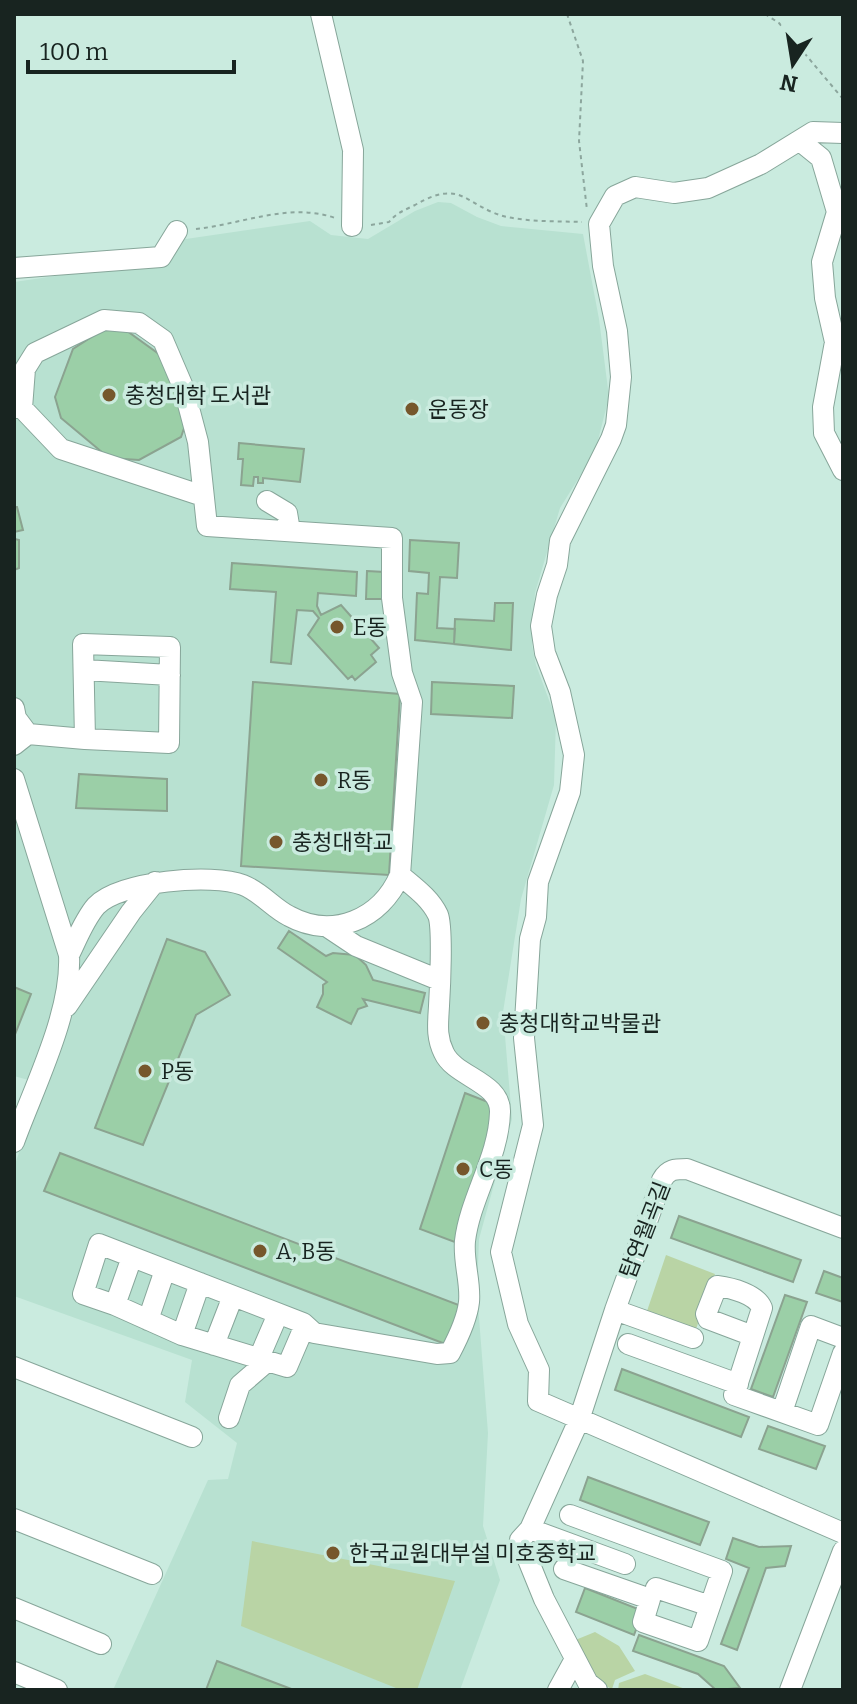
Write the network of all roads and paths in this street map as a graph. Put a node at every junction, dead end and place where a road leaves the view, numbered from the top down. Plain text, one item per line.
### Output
1 (321, 14) edge
2 (567, 14) edge
3 (765, 14) edge
4 (843, 99) edge
5 (843, 133) edge
6 (800, 141) junction
7 (594, 223) junction
8 (352, 226) junction
9 (177, 231) joint
10 (14, 268) edge
11 (18, 408) edge
12 (843, 470) edge
13 (203, 496) junction
14 (267, 501) dead end
15 (290, 531) junction
16 (14, 708) edge
17 (85, 739) junction
18 (21, 740) edge
19 (14, 779) edge
20 (400, 875) junction
21 (128, 900) junction
22 (329, 928) junction
23 (69, 955) junction
24 (439, 980) junction
25 (62, 1012) junction
26 (14, 1142) edge
27 (843, 1228) edge
28 (132, 1257) junction
29 (165, 1270) junction
30 (200, 1283) junction
31 (233, 1296) junction
32 (115, 1305) junction
33 (615, 1310) junction
34 (278, 1314) junction
35 (148, 1320) junction
36 (305, 1325) junction
37 (669, 1329) junction
38 (182, 1335) junction
39 (753, 1336) dead end
40 (693, 1338) dead end
41 (843, 1338) edge
42 (628, 1344) dead end
43 (214, 1345) junction
44 (843, 1353) edge
45 (659, 1355) junction
46 (259, 1358) junction
47 (14, 1367) edge
48 (738, 1384) junction
49 (782, 1412) junction
50 (229, 1418) dead end
51 (579, 1420) junction
52 (192, 1437) dead end
53 (570, 1515) dead end
54 (14, 1519) edge
55 (530, 1529) junction
56 (612, 1530) junction
57 (843, 1533) edge
58 (843, 1551) edge
59 (603, 1555) junction
60 (625, 1564) dead end
61 (564, 1569) dead end
62 (152, 1574) dead end
63 (594, 1580) junction
64 (656, 1588) dead end
65 (710, 1606) junction
66 (14, 1608) edge
67 (101, 1644) dead end
68 (575, 1659) junction
69 (14, 1672) edge
70 (57, 1690) edge
71 (558, 1690) edge
72 (597, 1690) edge
73 (790, 1690) edge

1 - 8 street
2 - 7 path
3 - 4 path
5 - 6 street
6 - 7 street
6 - 12 street
7 - 8 path
7 - 51 street
8 - 9 path
9 - 10 street
11 - 13 street
11 - 13 street
13 - 15 street
14 - 15 street
15 - 20 street
16 - 18 street
17 - 17 street
17 - 18 street
19 - 23 street
20 - 22 street
20 - 24 street
21 - 22 street
21 - 23 street
21 - 25 street
22 - 24 street
23 - 25 street
24 - 36 street
25 - 26 street
27 - 33 street, 탑연월곡길
28 - 29 street
28 - 32 street
28 - 32 street
29 - 30 street
29 - 35 street
30 - 31 street
30 - 38 street
31 - 34 street
31 - 43 street
32 - 35 street
33 - 37 street
33 - 51 street, 탑연월곡길
34 - 36 street
34 - 46 street
35 - 38 street
36 - 46 street
37 - 40 street
37 - 45 street
38 - 43 street
39 - 48 street
41 - 49 street
42 - 45 street
43 - 46 street
44 - 49 street
45 - 48 street
46 - 50 street
47 - 52 street
48 - 49 street
51 - 55 street, 탑연월곡길
51 - 57 street
53 - 56 street
54 - 62 street
55 - 59 street
55 - 68 street
56 - 59 street
56 - 65 street
58 - 73 street
59 - 60 street
59 - 63 street
61 - 63 street
63 - 65 street
64 - 65 street
66 - 67 street
68 - 71 street
68 - 72 street
69 - 70 street

